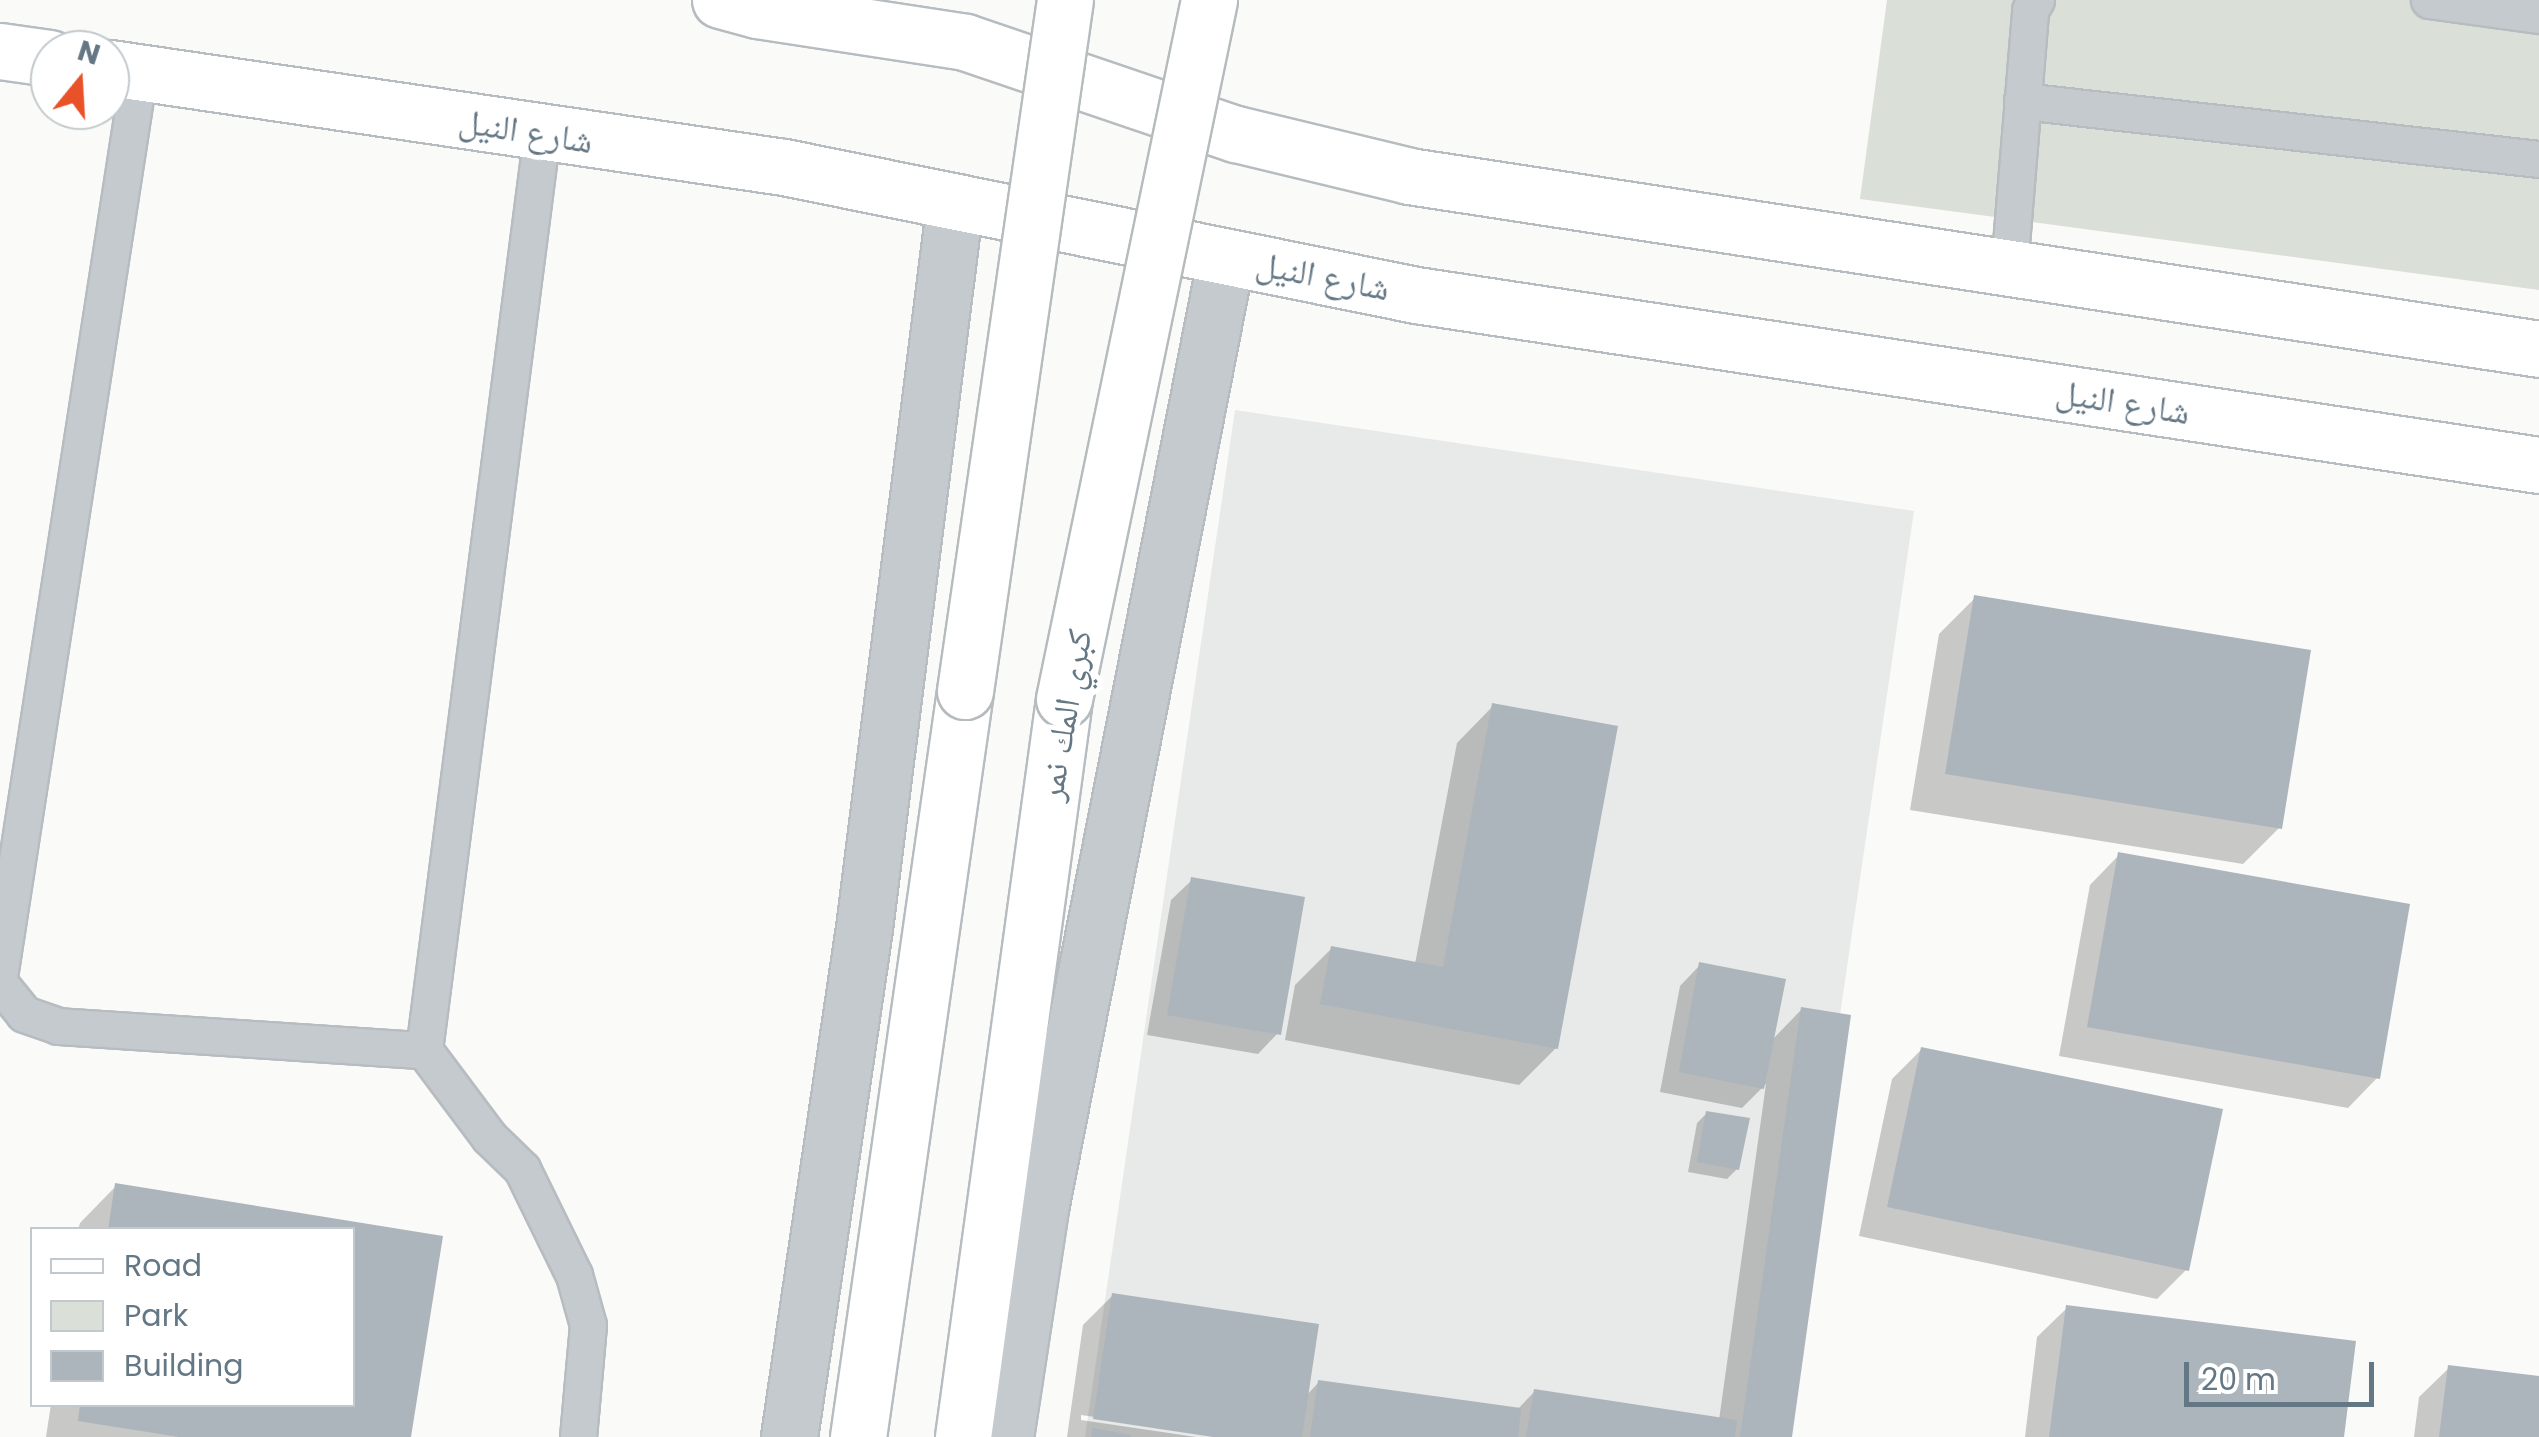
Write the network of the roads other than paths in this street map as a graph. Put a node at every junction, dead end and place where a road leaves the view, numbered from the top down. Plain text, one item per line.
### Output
1 (720, 0) edge
2 (1065, 0) edge
3 (1208, 0) edge
4 (2036, 0) edge
5 (2429, 0) edge
6 (2539, 15) edge
7 (0, 51) edge
8 (30, 55) edge
9 (130, 71) edge
10 (2022, 101) junction
11 (116, 130) edge
12 (542, 133) junction
13 (2539, 159) edge
14 (955, 202) junction
15 (1226, 257) junction
16 (2008, 268) junction
17 (2539, 350) edge
18 (2539, 464) edge
19 (0, 970) edge
20 (0, 984) edge
21 (424, 1050) junction
22 (578, 1437) edge
23 (789, 1437) edge
24 (858, 1437) edge
25 (963, 1437) edge
26 (1005, 1437) edge

1 - 16 main road
2 - 24 main road, bridge
3 - 25 main road, كبري المك نمر, bridge
4 - 10 lane
5 - 6 lane
7 - 8 main road
9 - 12 main road, شارع النيل
10 - 13 lane
10 - 16 lane
11 - 19 lane
12 - 14 main road, شارع النيل
12 - 21 lane
14 - 15 main road, شارع النيل
14 - 23 street
15 - 18 main road, شارع النيل
15 - 26 street
16 - 17 main road
20 - 21 lane
21 - 22 lane

